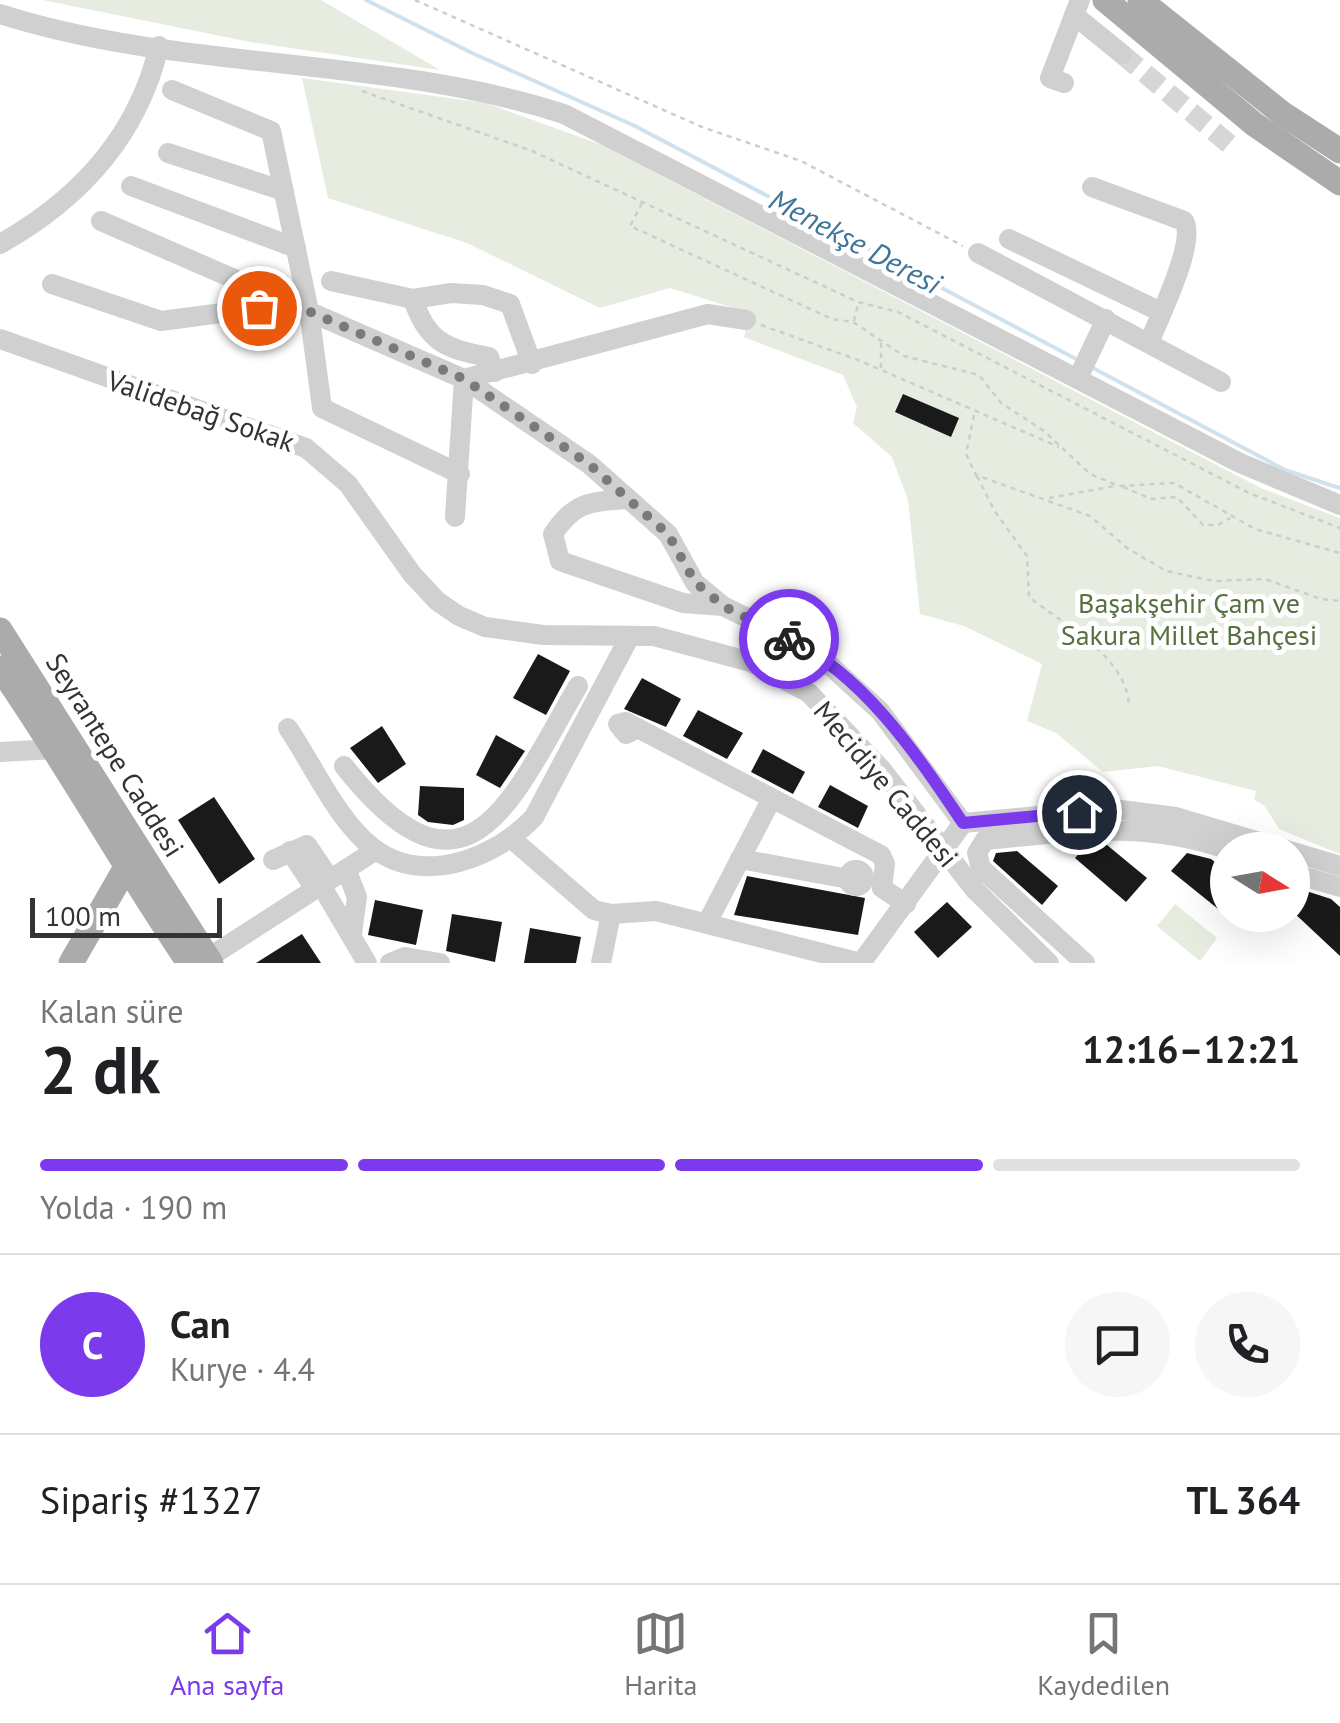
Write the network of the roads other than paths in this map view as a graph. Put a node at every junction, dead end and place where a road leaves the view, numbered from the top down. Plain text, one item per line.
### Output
1 (1105, 0) edge
2 (1140, 0) edge
3 (1077, 8) edge
4 (0, 14) edge
5 (158, 46) junction
6 (1122, 54) tunnel mouth
7 (1064, 82) dead end
8 (172, 90) dead end
9 (1340, 151) edge
10 (168, 153) dead end
11 (1340, 183) edge
12 (132, 186) dead end
13 (1092, 188) dead end
14 (284, 191) junction
15 (101, 221) dead end
16 (1009, 239) dead end
17 (0, 244) edge
18 (296, 248) junction
19 (978, 254) road end
20 (331, 281) dead end
21 (52, 284) dead end
22 (413, 299) junction
23 (300, 308) junction
24 (1160, 312) junction
25 (1106, 319) junction
26 (746, 320) road end
27 (0, 338) edge
28 (1149, 343) junction
29 (532, 364) junction
30 (496, 372) junction
31 (1078, 378) junction
32 (464, 379) junction
33 (1221, 382) dead end
34 (460, 474) junction
35 (628, 499) junction
36 (1340, 504) edge
37 (455, 517) dead end
38 (723, 606) junction
39 (0, 630) edge
40 (630, 636) junction
41 (0, 668) edge
42 (578, 686) dead end
43 (288, 728) dead end
44 (638, 728) dead end
45 (552, 731) junction
46 (63, 744) junction
47 (573, 744) junction
48 (0, 752) edge
49 (344, 766) dead end
50 (772, 798) junction
51 (963, 823) junction
52 (1213, 832) edge
53 (513, 840) junction
54 (1210, 845) edge
55 (376, 850) junction
56 (944, 854) junction
57 (281, 855) dead end
58 (740, 859) junction
59 (1310, 865) edge
60 (1340, 866) edge
61 (125, 869) junction
62 (1310, 872) edge
63 (849, 880) dead end
64 (328, 881) junction
65 (1340, 886) edge
66 (906, 904) junction
67 (611, 914) junction
68 (707, 924) junction
69 (352, 933) junction
70 (202, 961) edge
71 (71, 963) edge
72 (367, 963) edge
73 (390, 963) edge
74 (440, 963) edge
75 (601, 963) edge
76 (861, 963) edge
77 (1049, 963) edge
78 (1085, 963) edge

1 - 11 main road
2 - 9 main road
3 - 6 street
3 - 7 street
4 - 5 street
5 - 17 street
5 - 31 street
8 - 14 street
10 - 14 street
12 - 18 street
13 - 24 street
14 - 18 street
15 - 23 street
16 - 24 street
18 - 23 street
19 - 25 street
20 - 22 street
21 - 23 street
22 - 29 street
22 - 30 street
23 - 32 street
23 - 34 street
24 - 28 street
25 - 28 street
25 - 31 street
26 - 29 street
27 - 40 street, Validebağ Sokak
28 - 33 street
29 - 30 street
30 - 32 street
31 - 36 street
32 - 34 street
32 - 35 street
34 - 37 street
35 - 38 street
35 - 38 street
38 - 51 street
39 - 46 main road, Seyrantepe Caddesi
40 - 47 street
40 - 56 street, Mecidiye Caddesi
41 - 46 main road, Seyrantepe Caddesi
42 - 45 street
43 - 55 street
44 - 50 street
45 - 47 street
45 - 49 street
46 - 48 street
46 - 61 main road, Seyrantepe Caddesi
46 - 70 main road, Seyrantepe Caddesi
47 - 53 street
50 - 58 street
50 - 66 street
51 - 52 street
51 - 56 street
53 - 55 street
53 - 67 street
54 - 78 street
55 - 64 street
56 - 66 street
56 - 77 street, Mecidiye Caddesi
57 - 64 street
58 - 63 street
58 - 68 street
59 - 60 street
61 - 70 main road, Seyrantepe Caddesi
61 - 71 main road
62 - 65 street
64 - 69 street
64 - 69 street
64 - 70 street
66 - 76 street
67 - 68 street
67 - 75 street
68 - 76 street
69 - 72 street
73 - 74 street

